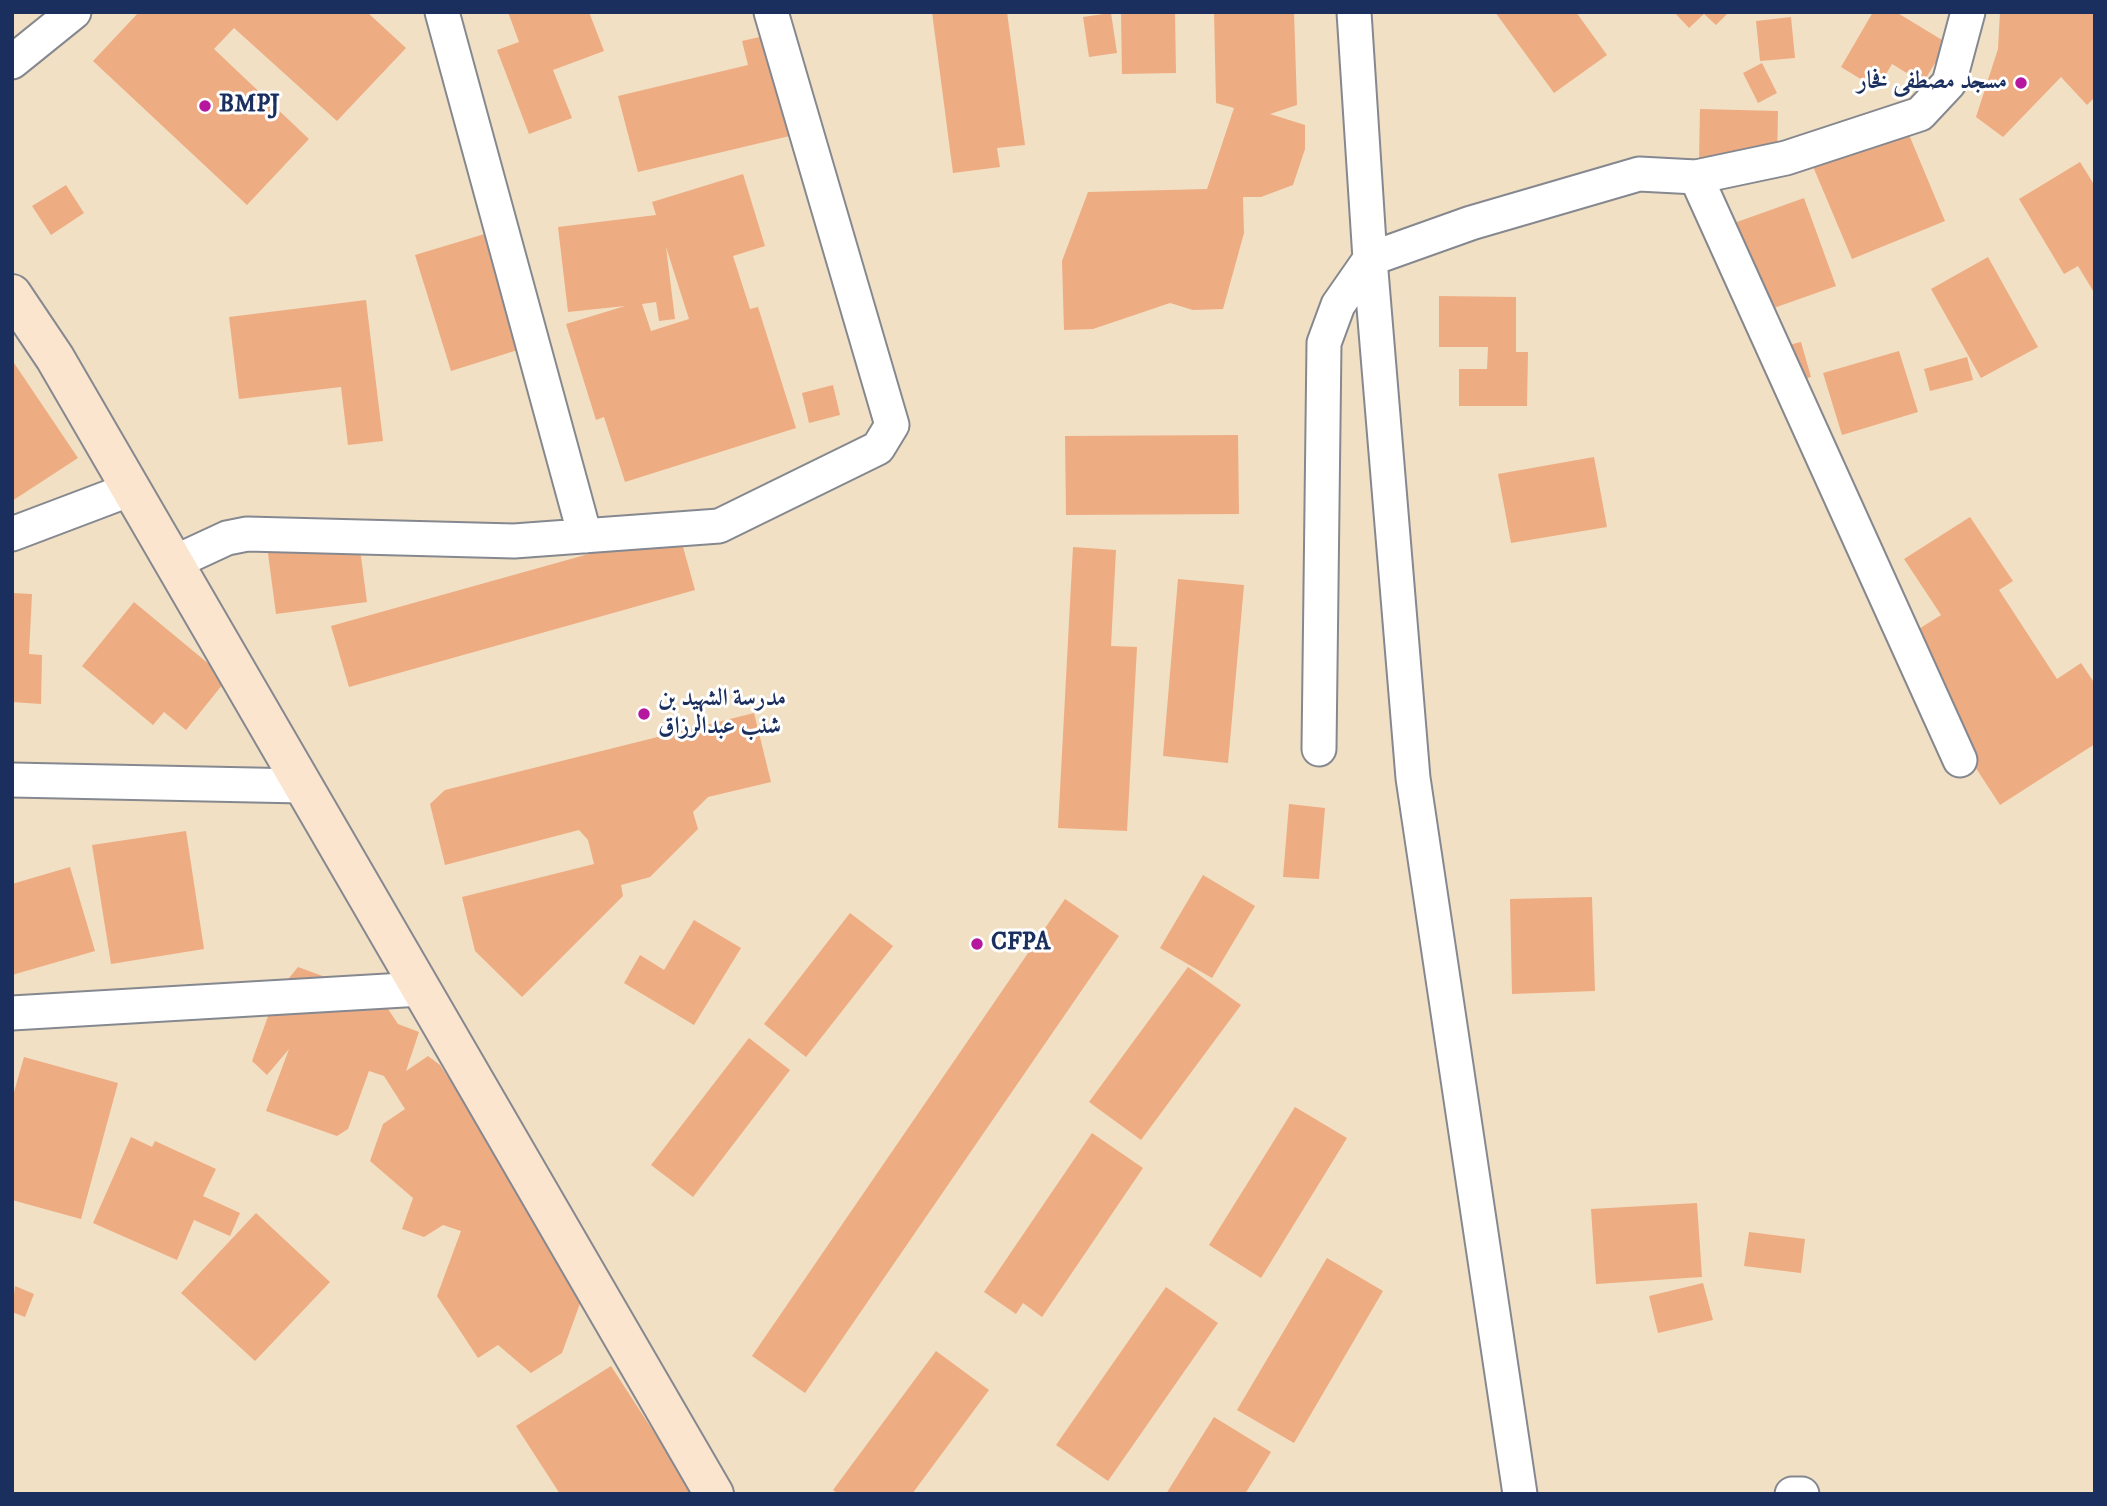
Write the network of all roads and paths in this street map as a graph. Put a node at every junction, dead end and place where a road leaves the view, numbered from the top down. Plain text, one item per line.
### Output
1 (74, 12) edge
2 (771, 12) edge
3 (1354, 12) edge
4 (1968, 12) edge
5 (450, 14) edge
6 (12, 62) edge
7 (1696, 177) junction
8 (1370, 259) junction
9 (12, 294) edge
10 (131, 489) junction
11 (12, 534) edge
12 (585, 536) junction
13 (173, 563) junction
14 (1320, 749) dead end
15 (1960, 760) dead end
16 (12, 780) edge
17 (302, 786) junction
18 (421, 989) junction
19 (12, 1013) edge
20 (714, 1494) edge
21 (1520, 1494) edge
22 (1793, 1494) edge
23 (1802, 1494) edge

1 - 6 street
2 - 12 street
3 - 8 street
4 - 7 street
5 - 12 street
7 - 8 street
7 - 15 street
8 - 14 street
8 - 21 street
9 - 10 main road
10 - 11 street
10 - 13 main road
12 - 13 street
13 - 17 main road
16 - 17 street
17 - 18 main road
18 - 19 street
18 - 20 main road
22 - 23 street

